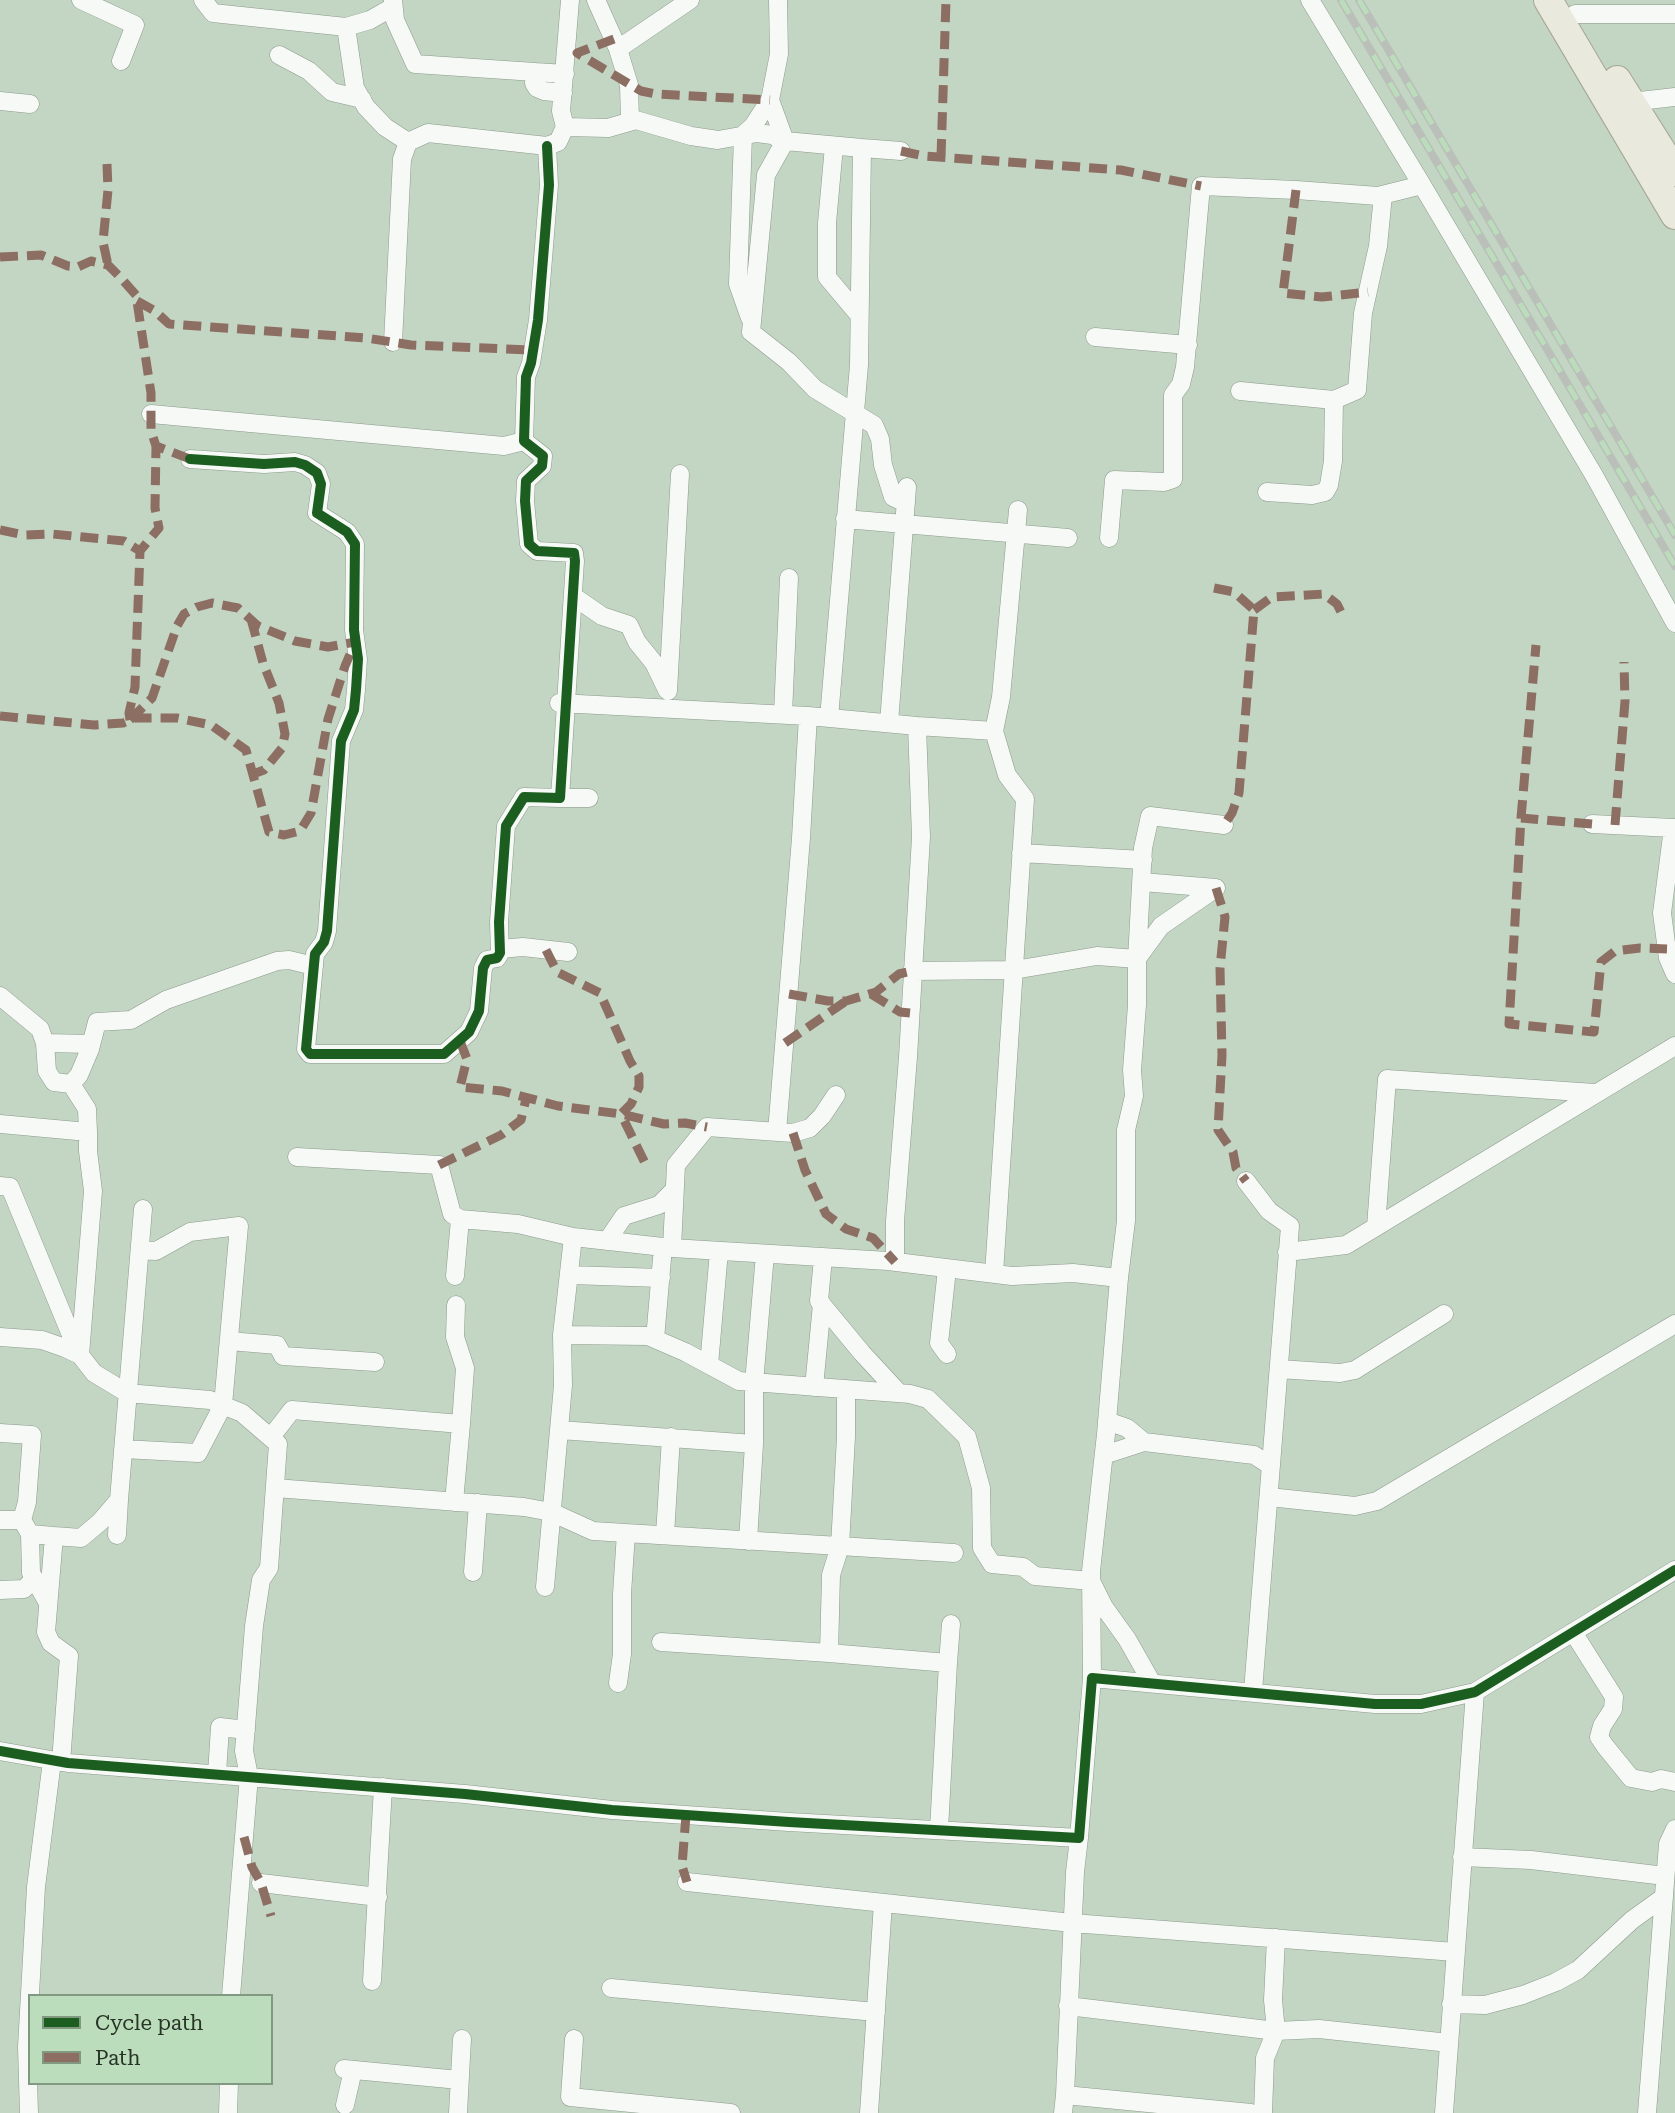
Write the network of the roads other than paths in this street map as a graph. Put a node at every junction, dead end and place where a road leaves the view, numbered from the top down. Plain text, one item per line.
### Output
1 (81, 0) edge
2 (570, 0) edge
3 (596, 0) edge
4 (690, 0) edge
5 (778, 0) edge
6 (1310, 0) edge
7 (1548, 0) edge
8 (210, 4) edge
9 (393, 4) edge
10 (1571, 7) edge
11 (1675, 14) edge
12 (346, 27) junction
13 (618, 49) junction
14 (279, 55) dead end
15 (121, 61) dead end
16 (535, 72) junction
17 (565, 74) junction
18 (563, 93) junction
19 (1675, 97) edge
20 (362, 99) junction
21 (770, 100) junction
22 (0, 101) edge
23 (1631, 102) junction
24 (30, 104) dead end
25 (630, 121) junction
26 (565, 127) junction
27 (743, 135) junction
28 (785, 141) junction
29 (408, 142) junction
30 (547, 146) junction
31 (834, 146) junction
32 (862, 148) junction
33 (901, 151) dead end
34 (1675, 172) edge
35 (1422, 185) junction
36 (1383, 195) junction
37 (1675, 215) edge
38 (859, 315) junction
39 (752, 325) junction
40 (1095, 337) dead end
41 (393, 342) dead end
42 (1188, 345) junction
43 (1240, 391) dead end
44 (1334, 401) junction
45 (854, 413) junction
46 (151, 414) dead end
47 (524, 441) junction
48 (190, 459) dead end
49 (680, 474) dead end
50 (1267, 492) dead end
51 (1018, 510) dead end
52 (845, 519) junction
53 (905, 524) junction
54 (1016, 534) junction
55 (1068, 538) dead end
56 (1109, 538) dead end
57 (789, 578) dead end
58 (573, 596) junction
59 (1675, 623) edge
60 (669, 700) junction
61 (563, 703) junction
62 (783, 714) junction
63 (808, 716) junction
64 (829, 718) junction
65 (889, 723) junction
66 (917, 726) junction
67 (994, 731) junction
68 (560, 798) junction
69 (590, 798) dead end
70 (1591, 824) dead end
71 (1224, 825) dead end
72 (1674, 828) edge
73 (1021, 853) junction
74 (1143, 860) junction
75 (1142, 882) junction
76 (500, 949) junction
77 (568, 952) dead end
78 (1137, 959) junction
79 (314, 966) junction
80 (1014, 970) junction
81 (912, 971) junction
82 (1675, 974) edge
83 (0, 996) edge
84 (45, 1043) junction
85 (91, 1044) junction
86 (1675, 1046) edge
87 (71, 1084) junction
88 (1595, 1093) junction
89 (836, 1094) dead end
90 (0, 1124) edge
91 (88, 1132) junction
92 (777, 1132) junction
93 (297, 1157) dead end
94 (1246, 1181) dead end
95 (0, 1186) edge
96 (675, 1189) junction
97 (144, 1209) dead end
98 (460, 1220) junction
99 (1376, 1227) junction
100 (573, 1237) junction
101 (607, 1241) junction
102 (668, 1247) junction
103 (140, 1250) junction
104 (719, 1251) junction
105 (1287, 1252) junction
106 (765, 1255) junction
107 (823, 1258) junction
108 (895, 1262) junction
109 (947, 1269) junction
110 (994, 1274) junction
111 (570, 1275) junction
112 (455, 1276) dead end
113 (661, 1278) junction
114 (1119, 1278) junction
115 (822, 1304) junction
116 (456, 1305) dead end
117 (1444, 1314) dead end
118 (1675, 1324) edge
119 (562, 1335) junction
120 (0, 1337) edge
121 (655, 1339) junction
122 (229, 1341) junction
123 (947, 1354) dead end
124 (80, 1355) junction
125 (374, 1363) dead end
126 (709, 1365) junction
127 (1279, 1369) junction
128 (754, 1382) junction
129 (814, 1387) junction
130 (846, 1389) junction
131 (899, 1393) junction
132 (127, 1394) junction
133 (223, 1405) junction
134 (1107, 1421) junction
135 (461, 1423) junction
136 (559, 1430) junction
137 (0, 1433) edge
138 (271, 1437) junction
139 (671, 1437) junction
140 (1144, 1442) junction
141 (754, 1444) junction
142 (123, 1449) junction
143 (1104, 1455) junction
144 (1271, 1466) junction
145 (275, 1488) junction
146 (1269, 1497) junction
147 (119, 1500) junction
148 (454, 1502) junction
149 (478, 1503) junction
150 (551, 1512) junction
151 (0, 1520) edge
152 (26, 1527) junction
153 (626, 1533) junction
154 (117, 1535) dead end
155 (665, 1535) junction
156 (54, 1536) junction
157 (748, 1541) junction
158 (840, 1546) junction
159 (954, 1553) dead end
160 (1675, 1570) edge
161 (473, 1572) dead end
162 (34, 1579) junction
163 (1091, 1581) junction
164 (545, 1587) dead end
165 (0, 1590) edge
166 (48, 1603) junction
167 (951, 1624) dead end
168 (1573, 1632) junction
169 (661, 1642) dead end
170 (829, 1653) junction
171 (948, 1663) junction
172 (1092, 1678) junction
173 (1152, 1683) junction
174 (618, 1684) dead end
175 (1253, 1691) junction
176 (1475, 1692) junction
177 (246, 1730) junction
178 (0, 1751) edge
179 (57, 1761) junction
180 (217, 1774) junction
181 (249, 1776) junction
182 (1675, 1782) edge
183 (383, 1787) junction
184 (1675, 1829) edge
185 (939, 1830) junction
186 (1079, 1838) junction
187 (1462, 1857) junction
188 (1665, 1875) junction
189 (687, 1882) dead end
190 (261, 1883) dead end
191 (1664, 1896) junction
192 (378, 1897) junction
193 (883, 1903) junction
194 (1072, 1923) junction
195 (1276, 1938) junction
196 (1455, 1952) junction
197 (373, 1981) dead end
198 (611, 1988) dead end
199 (30, 1994) edge
200 (231, 1994) edge
201 (1451, 2004) junction
202 (1068, 2006) junction
203 (876, 2012) junction
204 (28, 2029) edge
205 (1276, 2031) junction
206 (463, 2039) dead end
207 (574, 2039) dead end
208 (1449, 2043) junction
209 (28, 2080) edge
210 (459, 2080) junction
211 (28, 2085) edge
212 (229, 2085) edge
213 (1064, 2104) edge
214 (345, 2105) dead end
215 (569, 2105) edge
216 (29, 2113) edge
217 (228, 2113) edge
218 (458, 2113) edge
219 (732, 2113) edge
220 (869, 2113) edge
221 (1251, 2113) edge
222 (1263, 2113) edge
223 (1444, 2113) edge
224 (1647, 2113) edge

1 - 15 street
2 - 17 street
3 - 13 street
4 - 13 street
5 - 21 street
6 - 35 street
7 - 37 main road
8 - 12 street
9 - 12 street
9 - 16 street
10 - 11 street
10 - 23 main road
12 - 20 street
13 - 25 street
14 - 20 street
16 - 17 street
16 - 18 street
17 - 18 street
18 - 26 street
19 - 23 street
20 - 29 street
21 - 27 street
21 - 28 street
22 - 24 street
23 - 34 main road
25 - 26 street
25 - 27 street
26 - 30 street
27 - 28 street
27 - 39 street
28 - 31 street
28 - 39 street
29 - 30 street
29 - 41 street
30 - 47 street
31 - 32 street
31 - 38 street
32 - 33 street
32 - 38 street
35 - 36 street
35 - 59 street
36 - 42 street
36 - 44 street
38 - 45 street
39 - 45 street
40 - 42 street
42 - 56 street
43 - 44 street
44 - 50 street
45 - 52 street
45 - 53 street
46 - 47 street
47 - 58 street
48 - 79 street
49 - 60 street
51 - 54 street
52 - 53 street
52 - 64 street
53 - 54 street
53 - 65 street
54 - 55 street
54 - 67 street
57 - 62 street
58 - 60 street
58 - 61 street
60 - 61 street
60 - 62 street
61 - 68 street
62 - 63 street
63 - 64 street
63 - 92 street
64 - 65 street
65 - 66 street
66 - 67 street
66 - 81 street
67 - 73 street
68 - 69 street
68 - 76 street
70 - 72 street
71 - 74 street
72 - 82 street
73 - 74 street
73 - 80 street
74 - 75 street
75 - 78 street
75 - 78 street
76 - 77 street
76 - 79 street
78 - 80 street
78 - 114 street
79 - 85 street
80 - 81 street
80 - 110 street
81 - 108 street
83 - 84 street
84 - 85 street
84 - 87 street
85 - 87 street
86 - 88 street
87 - 91 street
88 - 99 street
88 - 99 street
89 - 92 street
90 - 91 street
91 - 124 street
92 - 96 street
93 - 98 street
94 - 105 street
95 - 124 street
96 - 101 street
96 - 102 street
97 - 103 street
98 - 100 street
98 - 112 street
99 - 105 street
100 - 101 street
100 - 111 street
101 - 102 street
102 - 104 street
102 - 113 street
103 - 122 street
103 - 132 street
104 - 106 street
104 - 126 street
105 - 127 street
106 - 107 street
106 - 128 street
107 - 108 street
107 - 115 street
108 - 109 street
109 - 110 street
109 - 123 street
110 - 114 street
111 - 113 street
111 - 119 street
113 - 121 street
114 - 134 street
115 - 129 street
115 - 131 street
116 - 135 street
117 - 127 street
118 - 146 street
119 - 121 street
119 - 136 street
120 - 124 street
121 - 126 street
122 - 125 street
122 - 133 street
124 - 132 street
126 - 128 street
127 - 144 street
128 - 129 street
128 - 141 street
129 - 130 street
130 - 131 street
130 - 158 street
131 - 163 street
132 - 133 street
132 - 142 street
133 - 138 street
133 - 142 street
134 - 140 street
134 - 143 street
135 - 138 street
135 - 148 street
136 - 139 street
136 - 150 street
137 - 152 street
138 - 145 street
139 - 141 street
139 - 155 street
140 - 143 street
140 - 144 street
141 - 157 street
142 - 147 street
143 - 163 street
144 - 146 street
145 - 148 street
145 - 177 street
146 - 175 street
147 - 154 street
147 - 156 street
148 - 149 street
149 - 150 street
149 - 161 street
150 - 153 street
150 - 164 street
151 - 152 street
152 - 156 street
152 - 162 street
153 - 155 street
153 - 174 street
155 - 157 street
156 - 166 street
157 - 158 street
158 - 159 street
158 - 170 street
160 - 168 street
162 - 165 street
162 - 166 street
163 - 172 street
163 - 173 street
166 - 179 street
167 - 171 street
168 - 176 street
168 - 182 street
169 - 170 street
170 - 171 street
171 - 185 street
172 - 173 street
172 - 186 street
173 - 175 street
175 - 176 street
176 - 187 street
177 - 180 street
177 - 181 street
178 - 179 street
179 - 180 street
179 - 199 street
180 - 181 street
181 - 183 street
181 - 200 street
183 - 185 street
183 - 192 street
184 - 188 street
185 - 186 street
186 - 194 street
187 - 188 street
187 - 196 street
188 - 191 street
189 - 193 street
190 - 192 street
191 - 201 street
191 - 224 street
192 - 197 street
193 - 194 street
193 - 203 street
194 - 195 street
194 - 202 street
195 - 196 street
195 - 205 street
196 - 201 street
198 - 203 street
201 - 208 street
202 - 205 street
202 - 213 street
203 - 220 street
204 - 209 street
205 - 208 street
205 - 222 street
206 - 210 street
207 - 215 street
208 - 223 street
210 - 214 street
210 - 218 street
211 - 216 street
212 - 217 street
213 - 221 street
215 - 219 street

